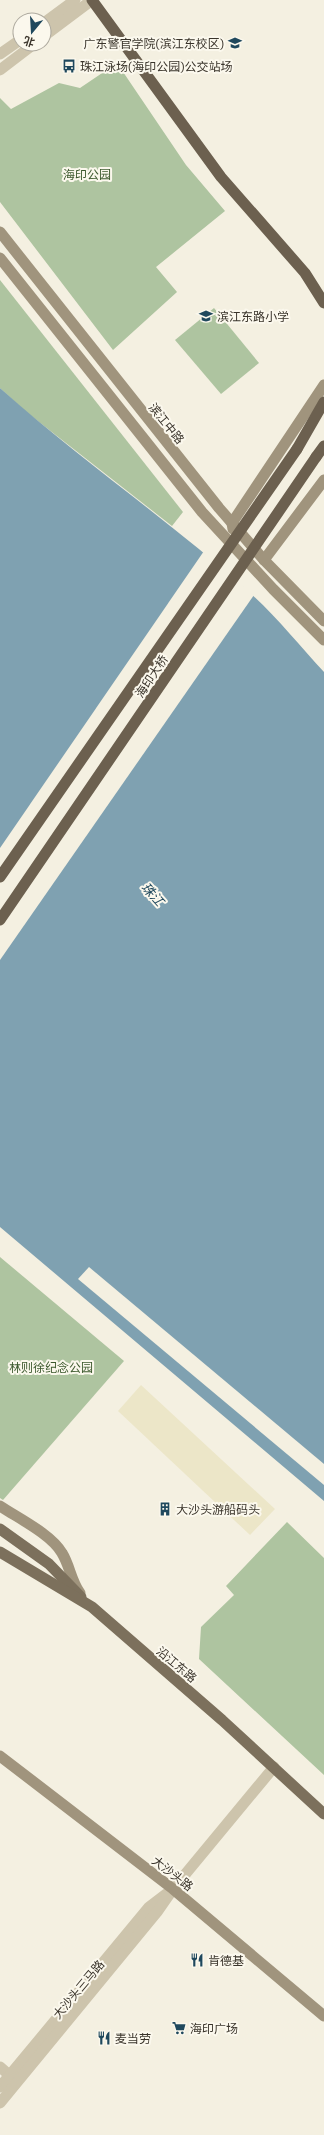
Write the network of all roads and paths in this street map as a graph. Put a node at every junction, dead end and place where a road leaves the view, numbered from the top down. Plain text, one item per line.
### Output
1 (75, 0) edge
2 (92, 0) edge
3 (52, 17) edge
4 (52, 30) edge
5 (12, 46) edge
6 (24, 52) edge
7 (0, 54) edge
8 (0, 70) edge
9 (0, 232) edge
10 (0, 258) edge
11 (324, 303) edge
12 (324, 386) edge
13 (324, 402) edge
14 (324, 413) edge
15 (324, 448) edge
16 (297, 449) junction
17 (324, 480) edge
18 (232, 523) junction
19 (238, 552) junction
20 (264, 560) junction
21 (324, 621) edge
22 (324, 640) edge
23 (0, 877) edge
24 (0, 920) edge
25 (0, 1506) edge
26 (0, 1529) edge
27 (0, 1552) edge
28 (92, 1608) junction
29 (0, 1756) edge
30 (274, 1767) junction
31 (324, 1814) edge
32 (173, 1889) junction
33 (324, 2016) edge
34 (0, 2067) edge
35 (13, 2079) junction
36 (0, 2087) edge
37 (0, 2103) edge

1 - 3 street
2 - 4 street
2 - 11 highway
5 - 7 street
6 - 8 street
9 - 18 main road, 滨江中路
10 - 19 main road
12 - 18 main road
13 - 16 highway
14 - 16 highway, 海印大桥
15 - 24 highway, 海印大桥, bridge
16 - 23 highway, 海印大桥, bridge
17 - 20 main road
18 - 19 main road
18 - 20 main road, 滨江中路
19 - 20 main road
19 - 22 main road
20 - 21 main road, 滨江中路
25 - 28 main road
26 - 28 main road
27 - 28 main road, 沿江东路
28 - 30 main road, 沿江东路
29 - 32 main road, 大沙头路
30 - 31 main road, 沿江东路
30 - 32 street, 大沙头三马路
32 - 33 main road, 大沙头路
32 - 35 street, 大沙头三马路
34 - 35 street
35 - 36 street, 大沙头三马路
35 - 37 street, 大沙头三马路

